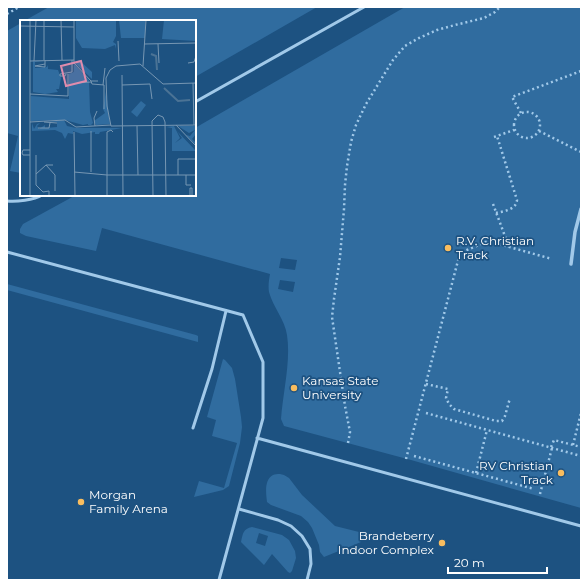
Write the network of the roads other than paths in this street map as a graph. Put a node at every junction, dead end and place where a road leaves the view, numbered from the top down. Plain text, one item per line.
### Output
1 (364, 7) edge
2 (196, 101) edge
3 (40, 196) edge
4 (7, 201) edge
5 (581, 209) edge
6 (7, 252) edge
7 (571, 264) road end
8 (226, 311) junction
9 (192, 428) dead end
10 (257, 438) junction
11 (239, 509) junction
12 (581, 526) edge
13 (218, 580) edge
14 (307, 580) edge

1 - 2 lane
3 - 4 lane
5 - 7 street
6 - 8 lane
8 - 9 lane
8 - 10 lane
10 - 11 lane
10 - 12 lane
11 - 13 lane
11 - 14 lane

